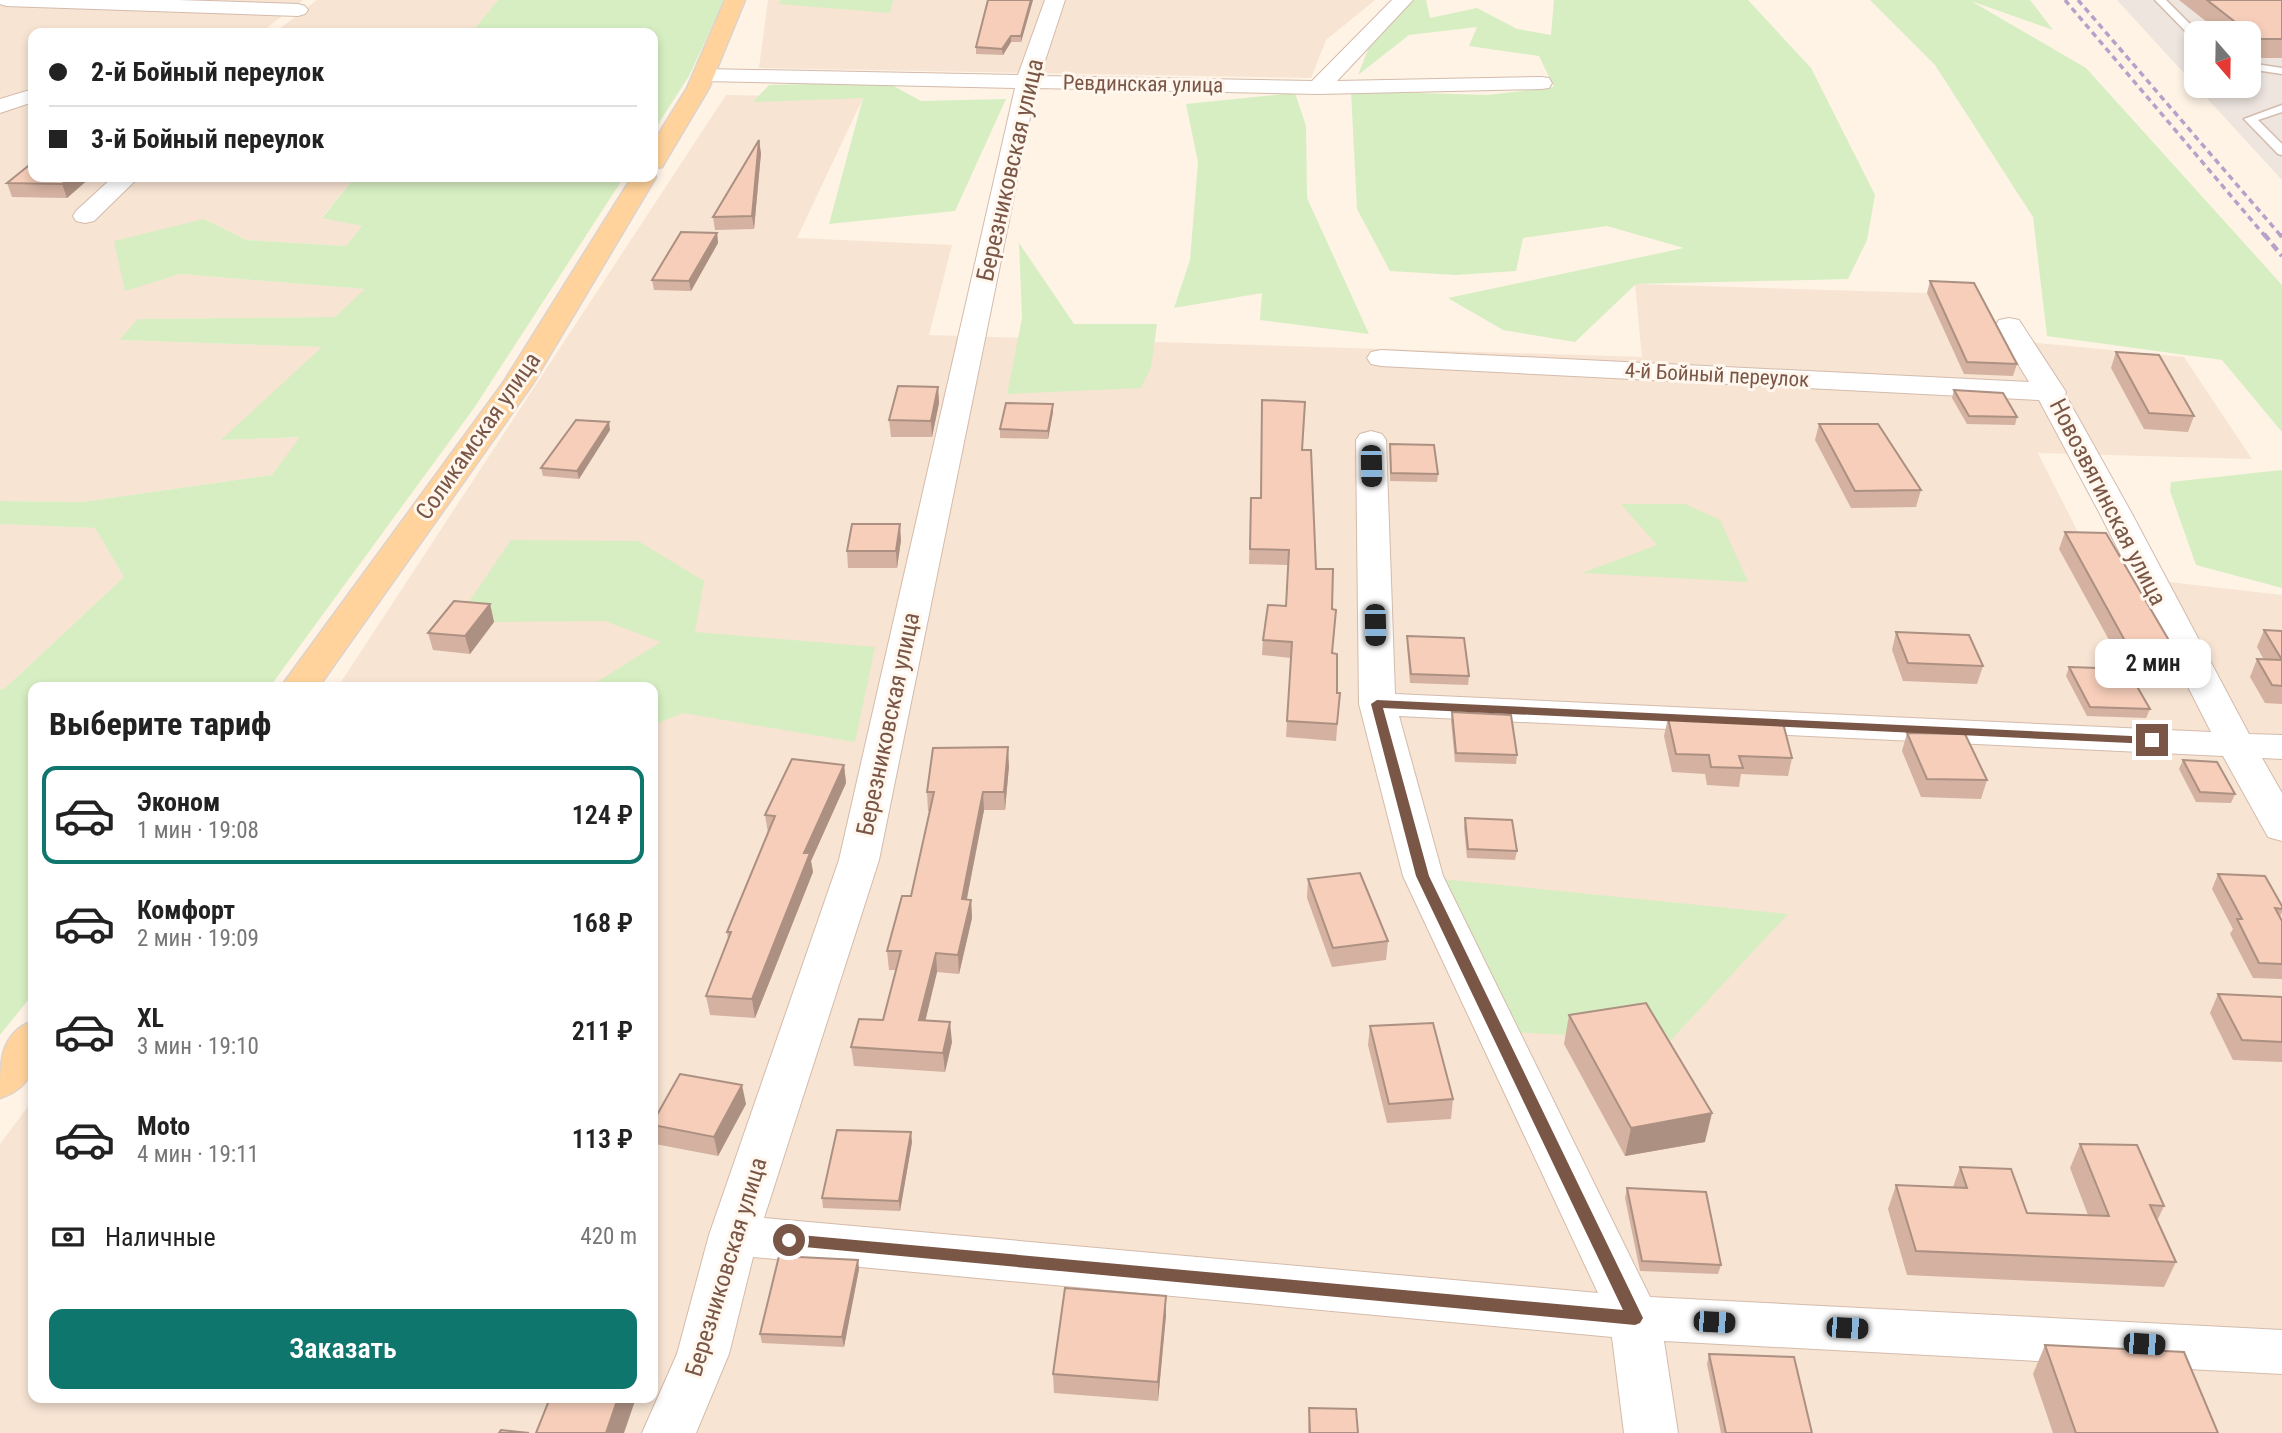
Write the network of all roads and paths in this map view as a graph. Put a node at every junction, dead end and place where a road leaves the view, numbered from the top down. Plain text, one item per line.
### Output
1 (6, 0) edge
2 (735, 0) edge
3 (1055, 0) edge
4 (1403, 0) edge
5 (2160, 0) edge
6 (190, 3) edge
7 (304, 5) edge
8 (2184, 24) edge
9 (277, 26) dead end
10 (2261, 68) edge
11 (2282, 71) edge
12 (704, 75) junction
13 (1027, 81) junction
14 (1541, 83) dead end
15 (1318, 88) junction
16 (28, 97) edge
17 (0, 106) edge
18 (2282, 108) edge
19 (2282, 151) edge
20 (658, 153) edge
21 (122, 182) edge
22 (641, 182) edge
23 (85, 216) dead end
24 (2010, 326) dead end
25 (1381, 358) dead end
26 (2052, 392) junction
27 (1371, 440) dead end
28 (303, 682) edge
29 (1377, 704) junction
30 (2234, 744) junction
31 (2282, 747) edge
32 (2282, 828) edge
33 (28, 1044) edge
34 (0, 1080) edge
35 (734, 1236) junction
36 (1635, 1318) junction
37 (2282, 1352) edge
38 (669, 1433) edge
39 (1651, 1433) edge

1 - 6 street
2 - 12 main road
3 - 13 street, Березниковская улица
4 - 15 street
5 - 8 lane
6 - 7 street
7 - 9 street
10 - 11 lane
12 - 13 street, Ревдинская улица
12 - 20 main road
13 - 15 street, Ревдинская улица
13 - 35 street, Березниковская улица
14 - 15 street, Ревдинская улица
16 - 17 street
18 - 19 lane
21 - 23 street
22 - 28 main road, Соликамская улица
24 - 26 street, Новозвягинская улица
25 - 26 street, 4-й Бойный переулок
26 - 30 street, Новозвягинская улица
27 - 29 street
29 - 30 street
29 - 36 street
30 - 31 street
30 - 32 street, Новозвягинская улица
33 - 34 main road
35 - 36 street
35 - 38 street, Березниковская улица
36 - 37 street
36 - 39 street

